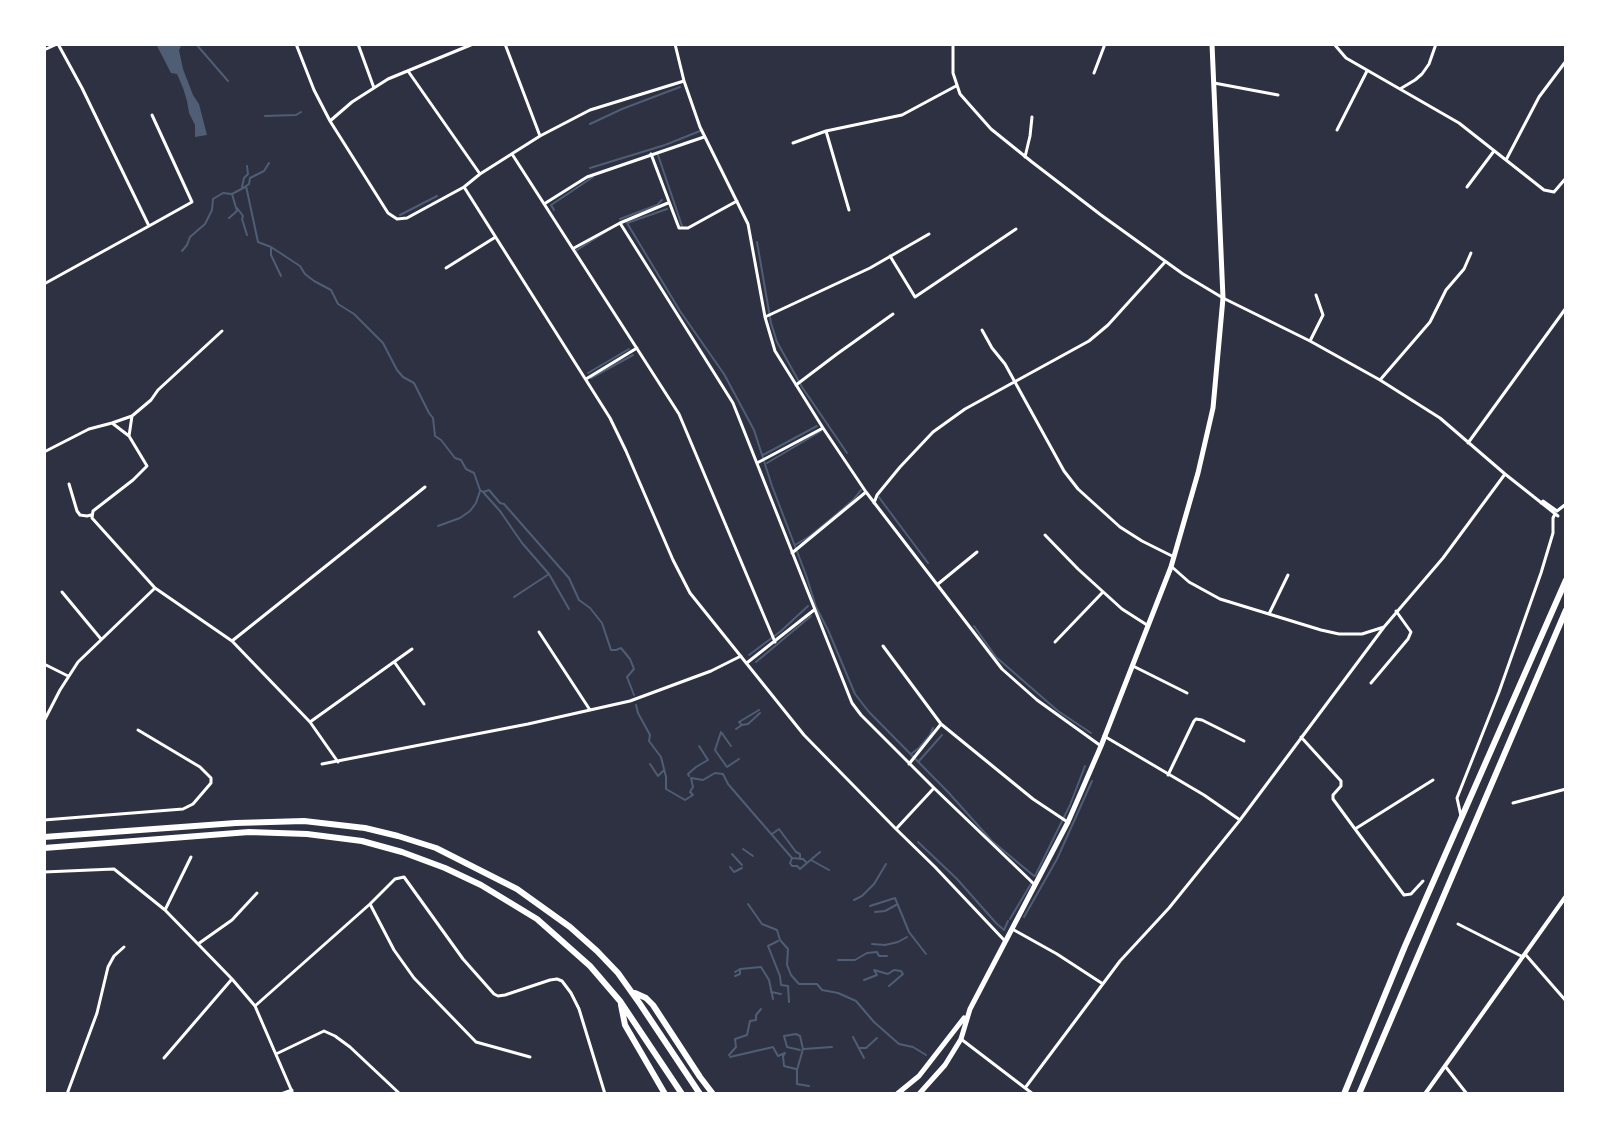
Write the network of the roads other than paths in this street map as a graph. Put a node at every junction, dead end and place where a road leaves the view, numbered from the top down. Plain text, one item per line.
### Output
1 (58, 44) edge
2 (296, 44) edge
3 (358, 44) edge
4 (473, 44) edge
5 (505, 44) edge
6 (675, 44) edge
7 (953, 44) edge
8 (1105, 44) edge
9 (1212, 44) edge
10 (1334, 44) edge
11 (1436, 44) edge
12 (44, 50) edge
13 (1566, 61) edge
14 (408, 71) junction
15 (1367, 71) junction
16 (1094, 73) dead end
17 (684, 81) junction
18 (1214, 83) junction
19 (956, 86) junction
20 (374, 88) junction
21 (1400, 89) junction
22 (1278, 95) dead end
23 (152, 115) dead end
24 (1032, 117) dead end
25 (330, 121) junction
26 (1337, 130) dead end
27 (826, 131) junction
28 (540, 136) junction
29 (704, 137) junction
30 (793, 143) dead end
31 (1494, 151) junction
32 (512, 154) junction
33 (651, 154) junction
34 (1025, 157) junction
35 (1506, 160) junction
36 (480, 174) junction
37 (1566, 178) edge
38 (464, 187) junction
39 (1467, 187) dead end
40 (737, 201) junction
41 (668, 203) junction
42 (544, 204) junction
43 (849, 210) dead end
44 (620, 223) junction
45 (149, 226) junction
46 (1016, 229) dead end
47 (929, 234) dead end
48 (495, 238) junction
49 (574, 248) junction
50 (1471, 253) dead end
51 (890, 256) junction
52 (1165, 262) junction
53 (446, 268) dead end
54 (44, 284) edge
55 (1316, 295) dead end
56 (1223, 298) junction
57 (1566, 308) edge
58 (893, 314) dead end
59 (768, 316) junction
60 (982, 330) dead end
61 (222, 331) dead end
62 (1310, 341) junction
63 (637, 348) junction
64 (586, 379) junction
65 (1380, 380) junction
66 (798, 383) junction
67 (1015, 383) junction
68 (132, 416) junction
69 (112, 423) junction
70 (823, 428) junction
71 (129, 436) junction
72 (1468, 443) junction
73 (44, 452) edge
74 (761, 461) junction
75 (1505, 474) junction
76 (69, 484) dead end
77 (425, 487) dead end
78 (866, 492) junction
79 (874, 503) junction
80 (1541, 503) junction
81 (1566, 504) edge
82 (91, 515) junction
83 (1045, 535) dead end
84 (977, 552) dead end
85 (792, 553) junction
86 (1174, 557) junction
87 (1171, 567) junction
88 (1288, 575) dead end
89 (1566, 580) edge
90 (938, 584) junction
91 (155, 588) junction
92 (62, 592) dead end
93 (1102, 592) junction
94 (814, 610) junction
95 (1566, 610) edge
96 (1396, 611) junction
97 (1269, 614) junction
98 (1149, 626) junction
99 (1384, 627) junction
100 (539, 632) dead end
101 (101, 639) junction
102 (774, 639) junction
103 (232, 641) junction
104 (1055, 642) dead end
105 (883, 646) dead end
106 (412, 649) dead end
107 (741, 656) junction
108 (395, 663) junction
109 (747, 663) junction
110 (44, 664) edge
111 (1133, 666) junction
112 (68, 676) junction
113 (1371, 683) dead end
114 (1187, 693) dead end
115 (424, 704) dead end
116 (590, 710) junction
117 (44, 721) edge
118 (310, 722) junction
119 (941, 724) junction
120 (138, 730) dead end
121 (1104, 736) junction
122 (1301, 737) junction
123 (1244, 741) dead end
124 (1101, 746) junction
125 (913, 760) junction
126 (338, 762) junction
127 (322, 764) dead end
128 (1168, 775) junction
129 (1433, 780) dead end
130 (934, 788) junction
131 (1566, 789) edge
132 (1513, 803) dead end
133 (1461, 819) junction
134 (44, 820) edge
135 (1064, 820) junction
136 (1240, 820) junction
137 (896, 829) junction
138 (1355, 829) junction
139 (44, 837) edge
140 (44, 848) edge
141 (191, 857) dead end
142 (44, 872) edge
143 (1423, 881) dead end
144 (1035, 885) junction
145 (257, 893) dead end
146 (1566, 896) edge
147 (370, 904) junction
148 (165, 910) junction
149 (1458, 924) dead end
150 (1012, 929) junction
151 (1005, 941) junction
152 (198, 944) junction
153 (124, 947) dead end
154 (1524, 955) junction
155 (232, 979) junction
156 (1103, 984) junction
157 (631, 992) junction
158 (620, 1001) junction
159 (1566, 1001) edge
160 (255, 1006) junction
161 (967, 1014) junction
162 (961, 1039) junction
163 (276, 1054) junction
164 (530, 1057) dead end
165 (164, 1058) dead end
166 (1445, 1066) junction
167 (700, 1077) junction
168 (1025, 1088) junction
169 (292, 1092) edge
170 (67, 1094) edge
171 (281, 1094) edge
172 (400, 1094) edge
173 (605, 1094) edge
174 (665, 1094) edge
175 (682, 1094) edge
176 (700, 1094) edge
177 (713, 1094) edge
178 (719, 1094) edge
179 (897, 1094) edge
180 (919, 1094) edge
181 (1033, 1094) edge
182 (1344, 1094) edge
183 (1359, 1094) edge
184 (1425, 1094) edge
185 (1467, 1094) edge

1 - 12 street
1 - 45 street
2 - 25 street
3 - 20 street
4 - 14 street
5 - 28 street
6 - 17 street
7 - 19 street
8 - 16 street
9 - 18 main road
10 - 15 street
11 - 21 street
13 - 35 street
14 - 20 street
14 - 36 street
15 - 21 street
15 - 26 street
17 - 28 street
17 - 29 street
18 - 22 street
18 - 56 main road
19 - 27 street
19 - 34 street
20 - 25 street
21 - 31 street
23 - 45 street
24 - 34 street
25 - 38 street
27 - 30 street
27 - 43 street
28 - 32 street
29 - 33 street
29 - 40 street
31 - 35 street
31 - 39 street
32 - 36 street
32 - 42 street
33 - 41 street
33 - 42 street
34 - 52 street
35 - 37 street
36 - 38 street
38 - 48 street
40 - 41 street
40 - 59 street
41 - 44 street
42 - 49 street
44 - 49 street
44 - 74 street
45 - 54 street
46 - 51 street
47 - 51 street
48 - 53 street
48 - 64 street
49 - 63 street
50 - 65 street
51 - 59 street
52 - 56 street
52 - 67 street
55 - 62 street
56 - 62 street
56 - 86 main road
57 - 72 street
58 - 66 street
59 - 66 street
60 - 67 street
61 - 68 street
62 - 65 street
63 - 64 street
63 - 102 street
64 - 107 street
65 - 72 street
66 - 70 street
67 - 79 street
67 - 86 street
68 - 69 street
68 - 71 street
69 - 71 street
69 - 73 street
70 - 74 street
70 - 78 street
71 - 82 street
72 - 75 street
74 - 85 street
75 - 80 street
75 - 96 street
76 - 82 street
77 - 103 street
78 - 79 street
78 - 85 street
79 - 90 street
80 - 81 street
80 - 133 street
82 - 91 street
83 - 93 street
84 - 90 street
85 - 94 street
86 - 87 main road
87 - 97 street
87 - 98 main road
88 - 97 street
89 - 133 highway
90 - 124 street
91 - 101 street
91 - 103 street
92 - 101 street
93 - 98 street
93 - 104 street
94 - 102 street
94 - 125 street
95 - 183 highway
96 - 99 street
96 - 113 street
97 - 99 street
98 - 111 main road
99 - 122 street
100 - 116 street
101 - 112 street
102 - 109 street
103 - 118 street
105 - 119 street
106 - 108 street
107 - 109 street
107 - 116 street
108 - 115 street
108 - 118 street
109 - 137 street
110 - 112 street
111 - 114 street
111 - 121 main road
112 - 117 street
116 - 126 street
118 - 126 street
119 - 125 street
119 - 135 street
120 - 134 street
121 - 124 main road
121 - 128 street
122 - 136 street
122 - 138 street
123 - 128 street
124 - 135 main road
125 - 130 street
126 - 127 street
128 - 136 street
129 - 138 street
130 - 137 street
130 - 144 street
131 - 132 street
133 - 182 highway
135 - 144 main road
136 - 156 street
137 - 151 street
138 - 143 street
139 - 157 highway
140 - 158 highway
141 - 148 street
142 - 148 street
144 - 150 main road
145 - 152 street
146 - 154 street
147 - 160 street
147 - 164 street
147 - 173 street
148 - 152 street
149 - 154 street
150 - 151 main road
150 - 156 street
151 - 161 main road
152 - 155 street
153 - 170 street
154 - 159 street
154 - 166 street
155 - 160 street
155 - 165 street
156 - 168 street
157 - 167 highway
157 - 176 highway
158 - 174 highway
158 - 175 highway
160 - 163 street
161 - 162 main road
161 - 179 main road
162 - 168 street
162 - 180 main road
163 - 169 street
163 - 172 street
166 - 184 street
166 - 185 street
167 - 177 highway
167 - 178 highway
168 - 181 street
169 - 171 street

